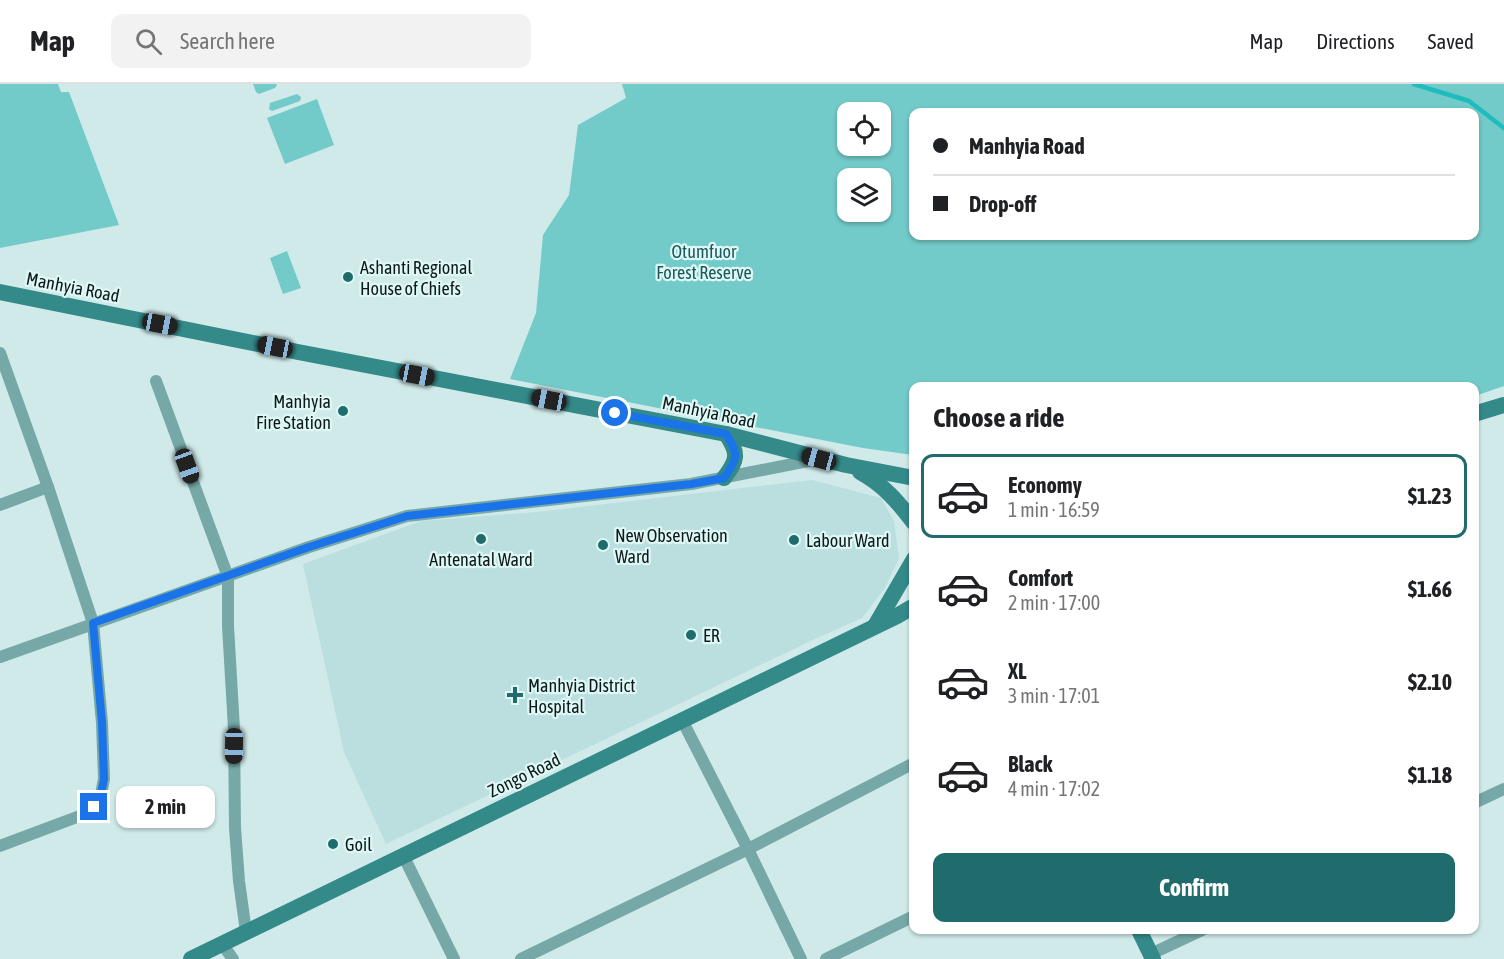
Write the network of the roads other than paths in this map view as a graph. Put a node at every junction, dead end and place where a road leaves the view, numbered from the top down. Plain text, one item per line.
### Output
1 (0, 292) edge
2 (0, 353) edge
3 (4, 380) edge
4 (156, 381) dead end
5 (1504, 405) edge
6 (1479, 412) edge
7 (726, 434) junction
8 (819, 459) junction
9 (846, 465) junction
10 (909, 477) edge
11 (724, 478) junction
12 (48, 487) junction
13 (0, 505) edge
14 (909, 516) edge
15 (909, 568) edge
16 (228, 577) junction
17 (909, 609) edge
18 (93, 623) junction
19 (875, 626) junction
20 (0, 657) edge
21 (682, 720) junction
22 (909, 766) edge
23 (1504, 789) edge
24 (1479, 801) edge
25 (0, 846) edge
26 (748, 849) junction
27 (403, 855) junction
28 (909, 918) edge
29 (246, 932) junction
30 (1141, 934) edge
31 (1195, 934) edge
32 (222, 944) junction
33 (1152, 958) edge
34 (191, 959) edge
35 (233, 959) edge
36 (454, 959) edge
37 (521, 959) edge
38 (801, 959) edge
39 (826, 959) edge

1 - 7 main road, Manhyia Road
2 - 3 street
3 - 12 street
4 - 16 street
5 - 6 main road
7 - 8 main road, Manhyia Road
7 - 11 main road
8 - 9 main road, Manhyia Road
8 - 11 street
9 - 10 main road, Manhyia Road
9 - 14 main road
11 - 16 street
12 - 13 street
12 - 18 street
15 - 19 main road
16 - 18 street
16 - 29 street
17 - 19 main road, Zongo Road
18 - 20 street
18 - 25 street
19 - 21 main road, Zongo Road
21 - 26 street
21 - 27 main road, Zongo Road
22 - 26 street
23 - 24 street
26 - 37 street
26 - 38 street
27 - 29 main road, Zongo Road
27 - 36 street
28 - 39 street
29 - 32 main road, Zongo Road
30 - 33 main road
31 - 33 street
32 - 34 main road, Zongo Road
32 - 35 street

